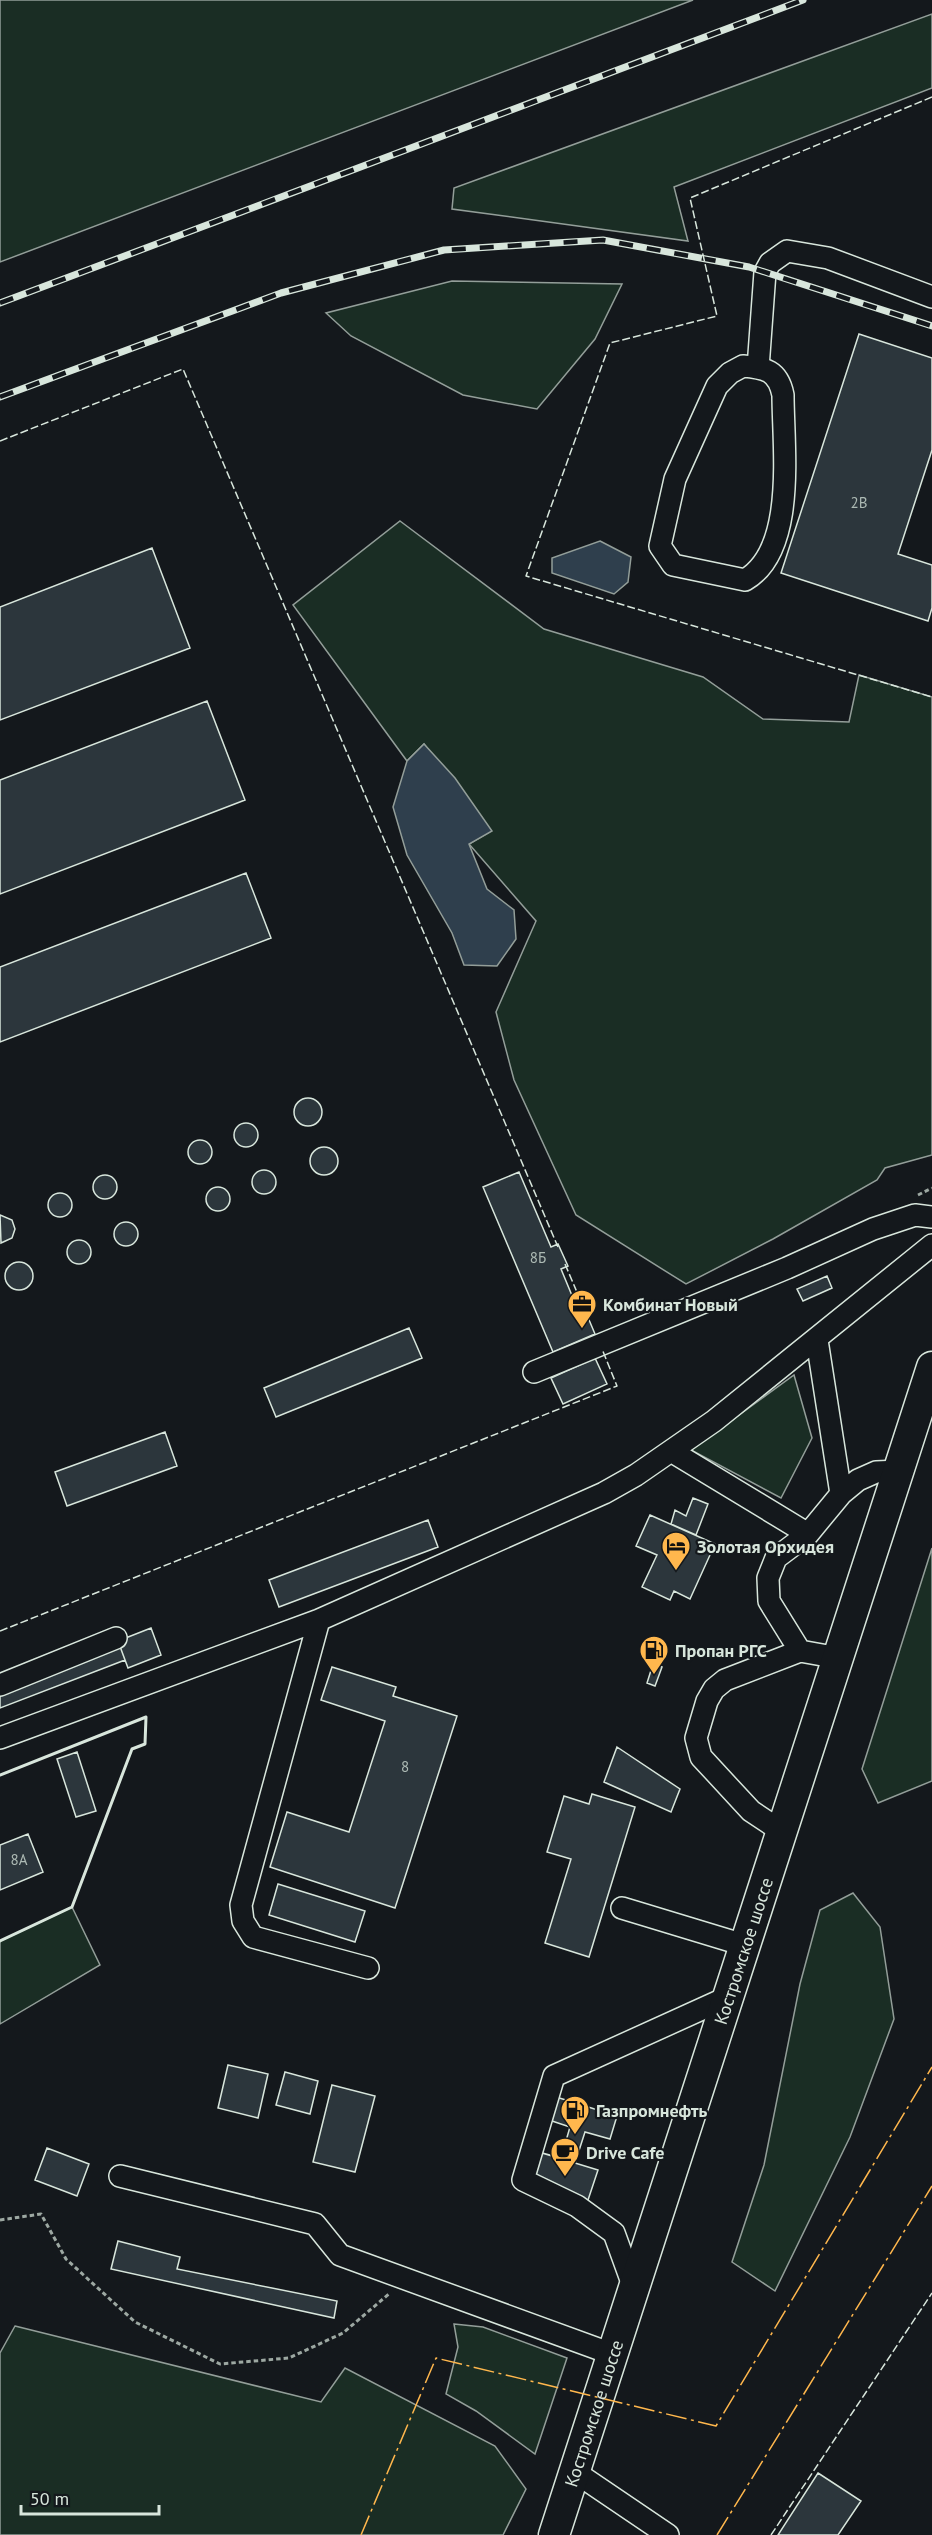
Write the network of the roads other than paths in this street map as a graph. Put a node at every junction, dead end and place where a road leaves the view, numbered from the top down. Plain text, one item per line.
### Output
1 (932, 297) edge
2 (758, 368) junction
3 (932, 1217) edge
4 (932, 1245) edge
5 (817, 1340) junction
6 (932, 1367) edge
7 (534, 1372) dead end
8 (671, 1451) junction
9 (900, 1471) junction
10 (841, 1494) junction
11 (808, 1534) junction
12 (320, 1620) junction
13 (116, 1638) dead end
14 (800, 1651) junction
15 (839, 1658) junction
16 (0, 1684) edge
17 (0, 1738) edge
18 (782, 1831) junction
19 (622, 1908) dead end
20 (744, 1945) junction
21 (368, 1968) dead end
22 (726, 1998) junction
23 (120, 2176) dead end
24 (634, 2288) junction
25 (612, 2354) junction
26 (574, 2472) junction
27 (554, 2535) edge
28 (668, 2535) edge

1 - 2 street
2 - 2 street
3 - 7 street
4 - 5 street
5 - 8 street
5 - 10 street
6 - 9 highway, Костромское шоссе
8 - 11 street
8 - 12 street
9 - 10 street
9 - 15 highway, Костромское шоссе
10 - 11 street
11 - 14 street
12 - 17 street
12 - 21 street
13 - 16 street
14 - 15 street
14 - 18 street
15 - 18 highway, Костромское шоссе
18 - 20 highway, Костромское шоссе
19 - 20 street
20 - 22 highway, Костромское шоссе
22 - 24 highway, Костромское шоссе
22 - 24 street
23 - 25 street
24 - 25 highway, Костромское шоссе
25 - 26 highway, Костромское шоссе
26 - 27 highway, Костромское шоссе
26 - 28 street

